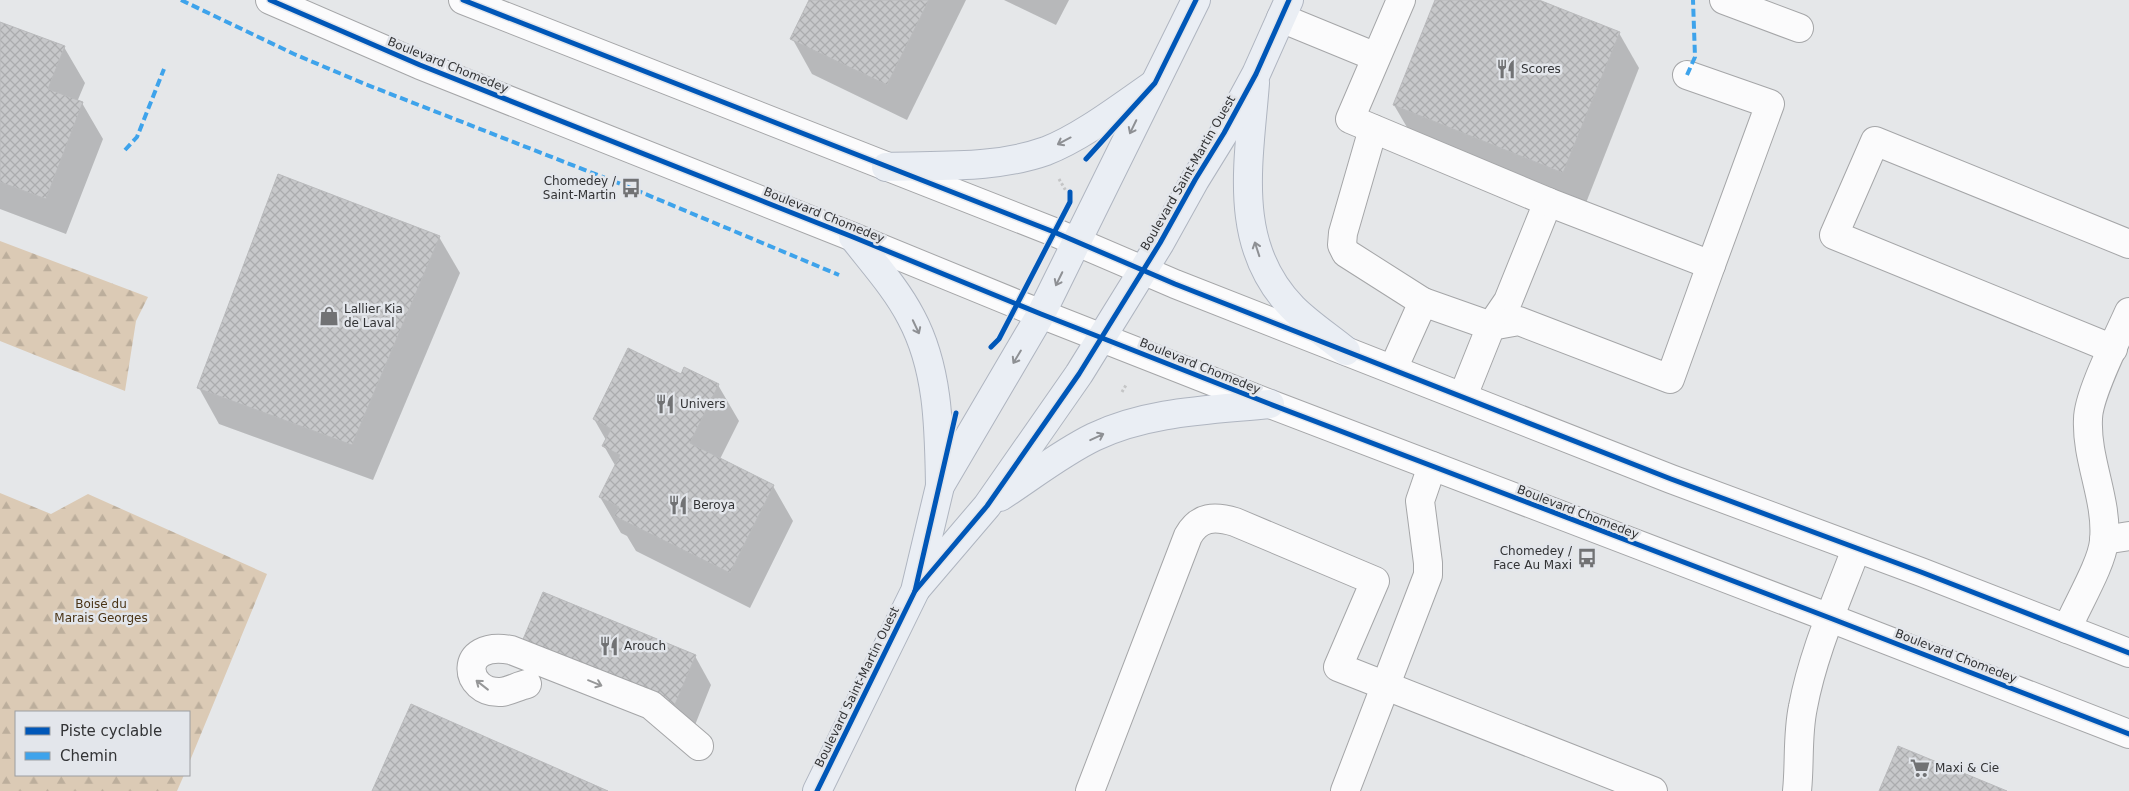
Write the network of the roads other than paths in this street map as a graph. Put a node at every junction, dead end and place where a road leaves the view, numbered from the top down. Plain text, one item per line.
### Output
1 (270, 0) edge
2 (463, 0) edge
3 (1196, 0) edge
4 (1401, 0) edge
5 (1724, 0) edge
6 (1285, 9) edge
7 (1786, 16) edge
8 (1376, 57) junction
9 (1256, 74) junction
10 (1687, 75) dead end
11 (1155, 83) junction
12 (1373, 129) junction
13 (886, 167) junction
14 (1548, 202) junction
15 (853, 236) junction
16 (1065, 238) junction
17 (2129, 244) edge
18 (1711, 265) junction
19 (1143, 271) junction
20 (1423, 302) junction
21 (2129, 312) edge
22 (1041, 314) junction
23 (1491, 326) junction
24 (1101, 338) junction
25 (2113, 349) junction
26 (1346, 351) junction
27 (1393, 369) junction
28 (1463, 396) junction
29 (1270, 404) junction
30 (1432, 466) junction
31 (940, 486) junction
32 (987, 506) junction
33 (2116, 538) edge
34 (1856, 548) junction
35 (915, 591) junction
36 (1830, 618) junction
37 (2067, 629) junction
38 (2129, 653) edge
39 (527, 684) dead end
40 (1386, 685) junction
41 (2129, 734) edge
42 (699, 746) dead end
43 (817, 791) edge
44 (1090, 791) edge
45 (1344, 791) edge
46 (1653, 791) edge
47 (1797, 791) edge

1 - 15 street, Boulevard Chomedey
2 - 13 street
3 - 11 main road, Boulevard Saint-Martin Ouest
4 - 8 street
5 - 7 street
6 - 8 street
6 - 9 main road, Boulevard Saint-Martin Ouest
8 - 12 street
9 - 19 main road, Boulevard Saint-Martin Ouest
26 -> 9 main road
10 - 18 street
11 -> 13 main road
11 -> 16 main road, Boulevard Saint-Martin Ouest
12 - 14 street
12 - 20 street
13 - 16 street
14 - 18 street
14 - 23 street
15 - 22 street, Boulevard Chomedey
15 -> 31 main road
16 - 19 street
16 -> 22 main road, Boulevard Saint-Martin Ouest
17 - 25 street
18 - 23 street
19 - 24 main road, Boulevard Saint-Martin Ouest
19 - 26 street
20 - 23 street
20 - 27 street
21 - 25 street
22 - 24 street, Boulevard Chomedey
22 -> 31 main road, Boulevard Saint-Martin Ouest
23 - 28 street
24 - 29 street, Boulevard Chomedey
24 - 32 main road, Boulevard Saint-Martin Ouest
25 - 33 street
26 - 27 street
27 - 28 street
28 - 34 street
29 - 30 street, Boulevard Chomedey
32 -> 29 main road
30 - 36 street, Boulevard Chomedey
30 - 40 street
31 - 35 main road, Boulevard Saint-Martin Ouest
32 - 35 main road, Boulevard Saint-Martin Ouest
33 - 37 street
34 - 36 street
34 - 37 street
35 - 43 main road, Boulevard Saint-Martin Ouest
36 - 41 street, Boulevard Chomedey
36 - 47 street
37 - 38 street
39 -> 42 street
40 - 44 street
40 - 45 street
40 - 46 street

